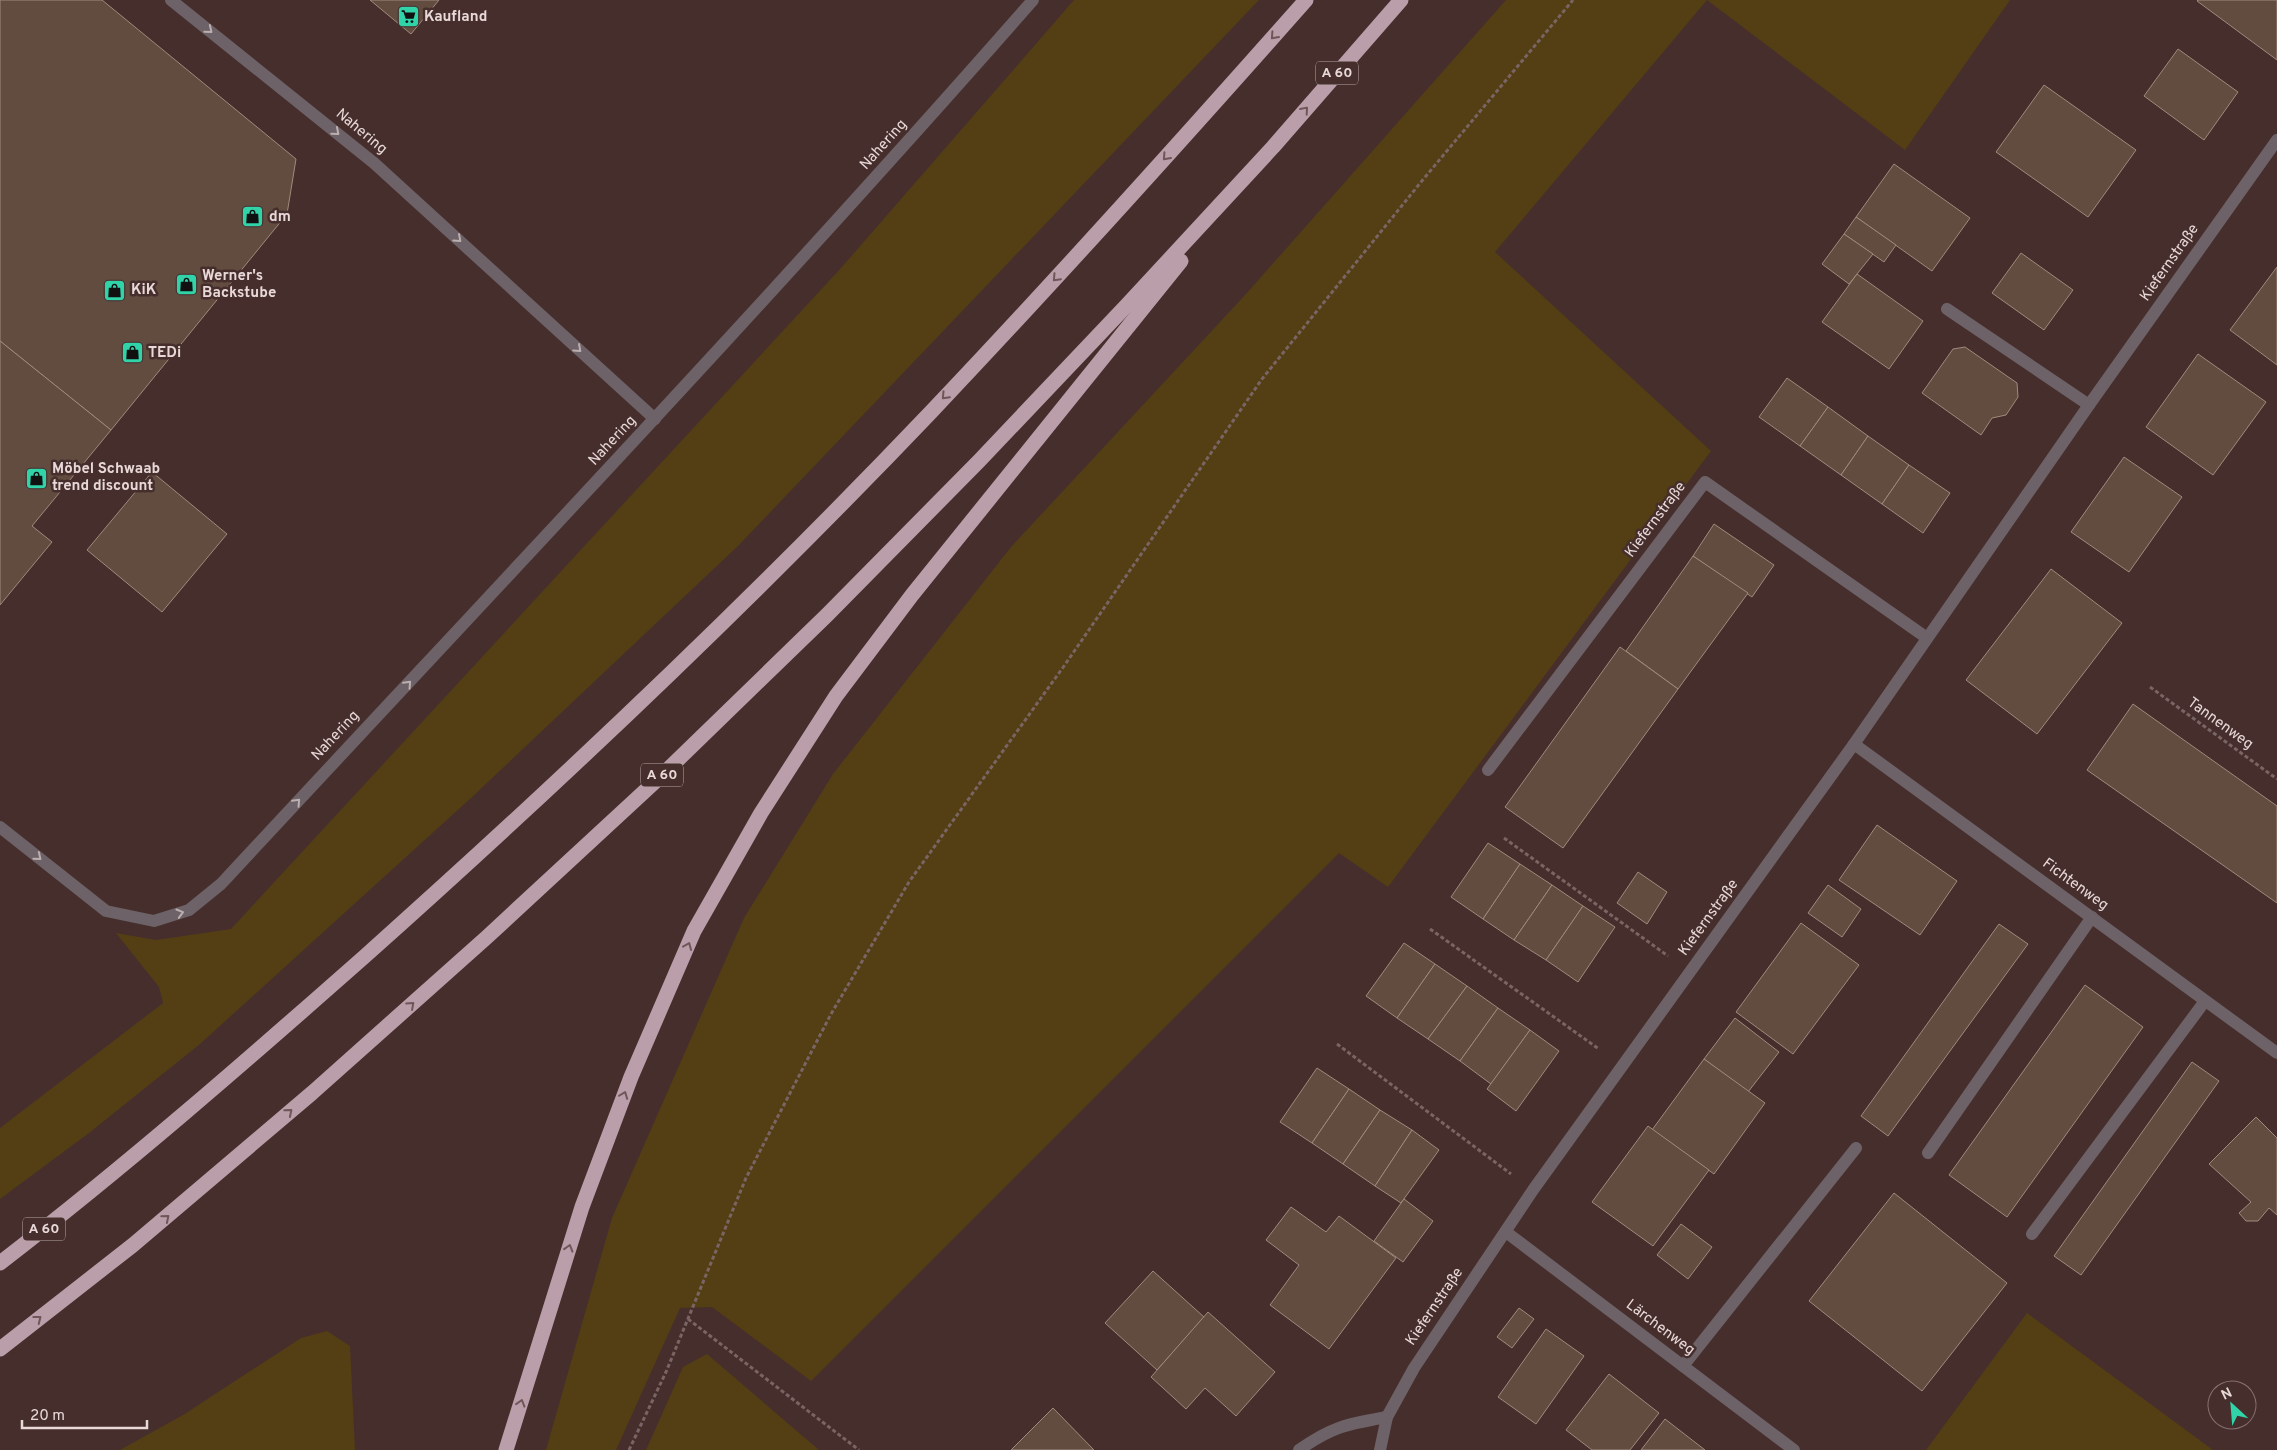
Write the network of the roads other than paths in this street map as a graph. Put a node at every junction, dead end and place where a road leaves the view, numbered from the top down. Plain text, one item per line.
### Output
1 (171, 0) edge
2 (1032, 0) edge
3 (1306, 0) edge
4 (1401, 0) edge
5 (2277, 140) edge
6 (1273, 147) junction
7 (1947, 309) dead end
8 (2088, 405) junction
9 (655, 419) junction
10 (1927, 638) junction
11 (1854, 744) junction
12 (1488, 770) dead end
13 (0, 827) edge
14 (2092, 917) junction
15 (2205, 1001) junction
16 (2277, 1053) edge
17 (1856, 1148) dead end
18 (1928, 1153) dead end
19 (1506, 1232) junction
20 (2032, 1234) dead end
21 (0, 1263) edge
22 (0, 1349) edge
23 (1683, 1366) junction
24 (1387, 1417) junction
25 (506, 1450) edge
26 (1300, 1450) edge
27 (1380, 1450) edge
28 (1794, 1450) edge

1 -> 9 street, Nahering
2 - 9 street, Nahering
3 -> 21 highway, A 60
6 -> 4 highway, A 60
5 - 8 street, Kiefernstraße
22 -> 6 highway, A 60
25 -> 6 highway
7 - 8 street
8 - 10 street, Kiefernstraße
13 -> 9 street, Nahering
10 - 11 street, Kiefernstraße
10 - 12 street, Kiefernstraße
11 - 14 street, Fichtenweg
11 - 19 street, Kiefernstraße
14 - 15 street, Fichtenweg
14 - 18 street
15 - 16 street, Fichtenweg
15 - 20 street
17 - 23 street
19 - 23 street, Lärchenweg
19 - 24 street, Kiefernstraße
23 - 28 street, Lärchenweg
24 - 26 street
24 - 27 street, Kiefernstraße

